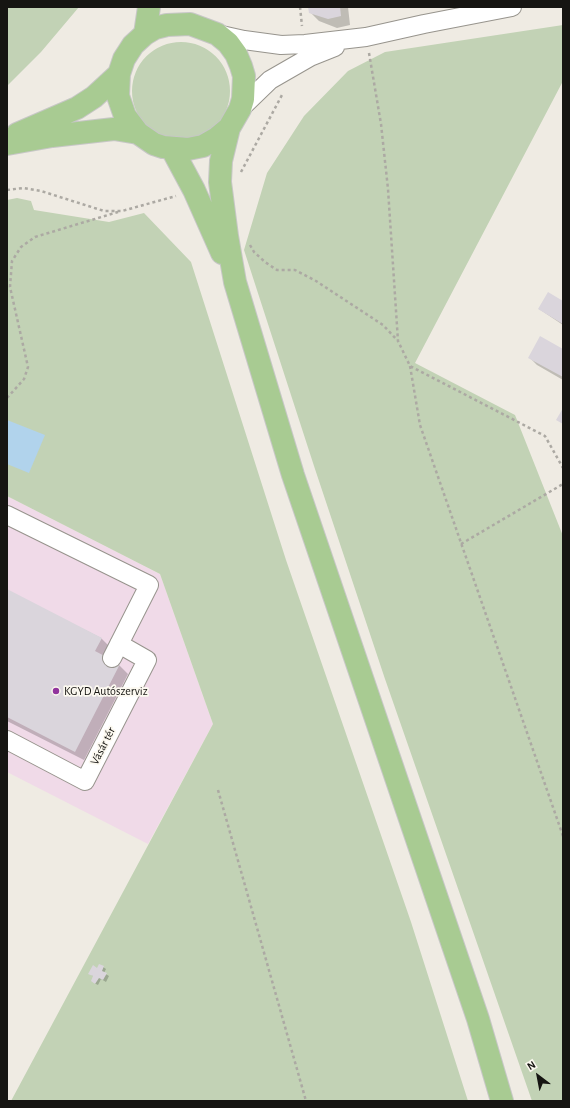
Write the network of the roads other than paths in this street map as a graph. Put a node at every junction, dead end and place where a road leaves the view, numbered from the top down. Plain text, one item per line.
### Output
1 (149, 7) edge
2 (186, 7) edge
3 (512, 7) edge
4 (209, 30) junction
5 (145, 34) junction
6 (366, 37) junction
7 (119, 74) junction
8 (240, 109) junction
9 (229, 128) junction
10 (138, 133) junction
11 (7, 138) edge
12 (7, 144) edge
13 (172, 149) junction
14 (235, 282) junction
15 (7, 515) edge
16 (7, 740) edge
17 (502, 1101) edge

1 - 5 main road
2 - 4 main road
3 - 6 street
4 - 5 main road
4 - 6 street
4 - 8 main road
5 - 7 main road
6 - 8 street
7 - 10 main road
7 - 11 main road
8 - 9 main road
9 - 13 main road
9 - 14 main road
10 - 12 main road
10 - 13 main road
13 - 14 main road
14 - 17 main road
15 - 16 street, Vásár tér

